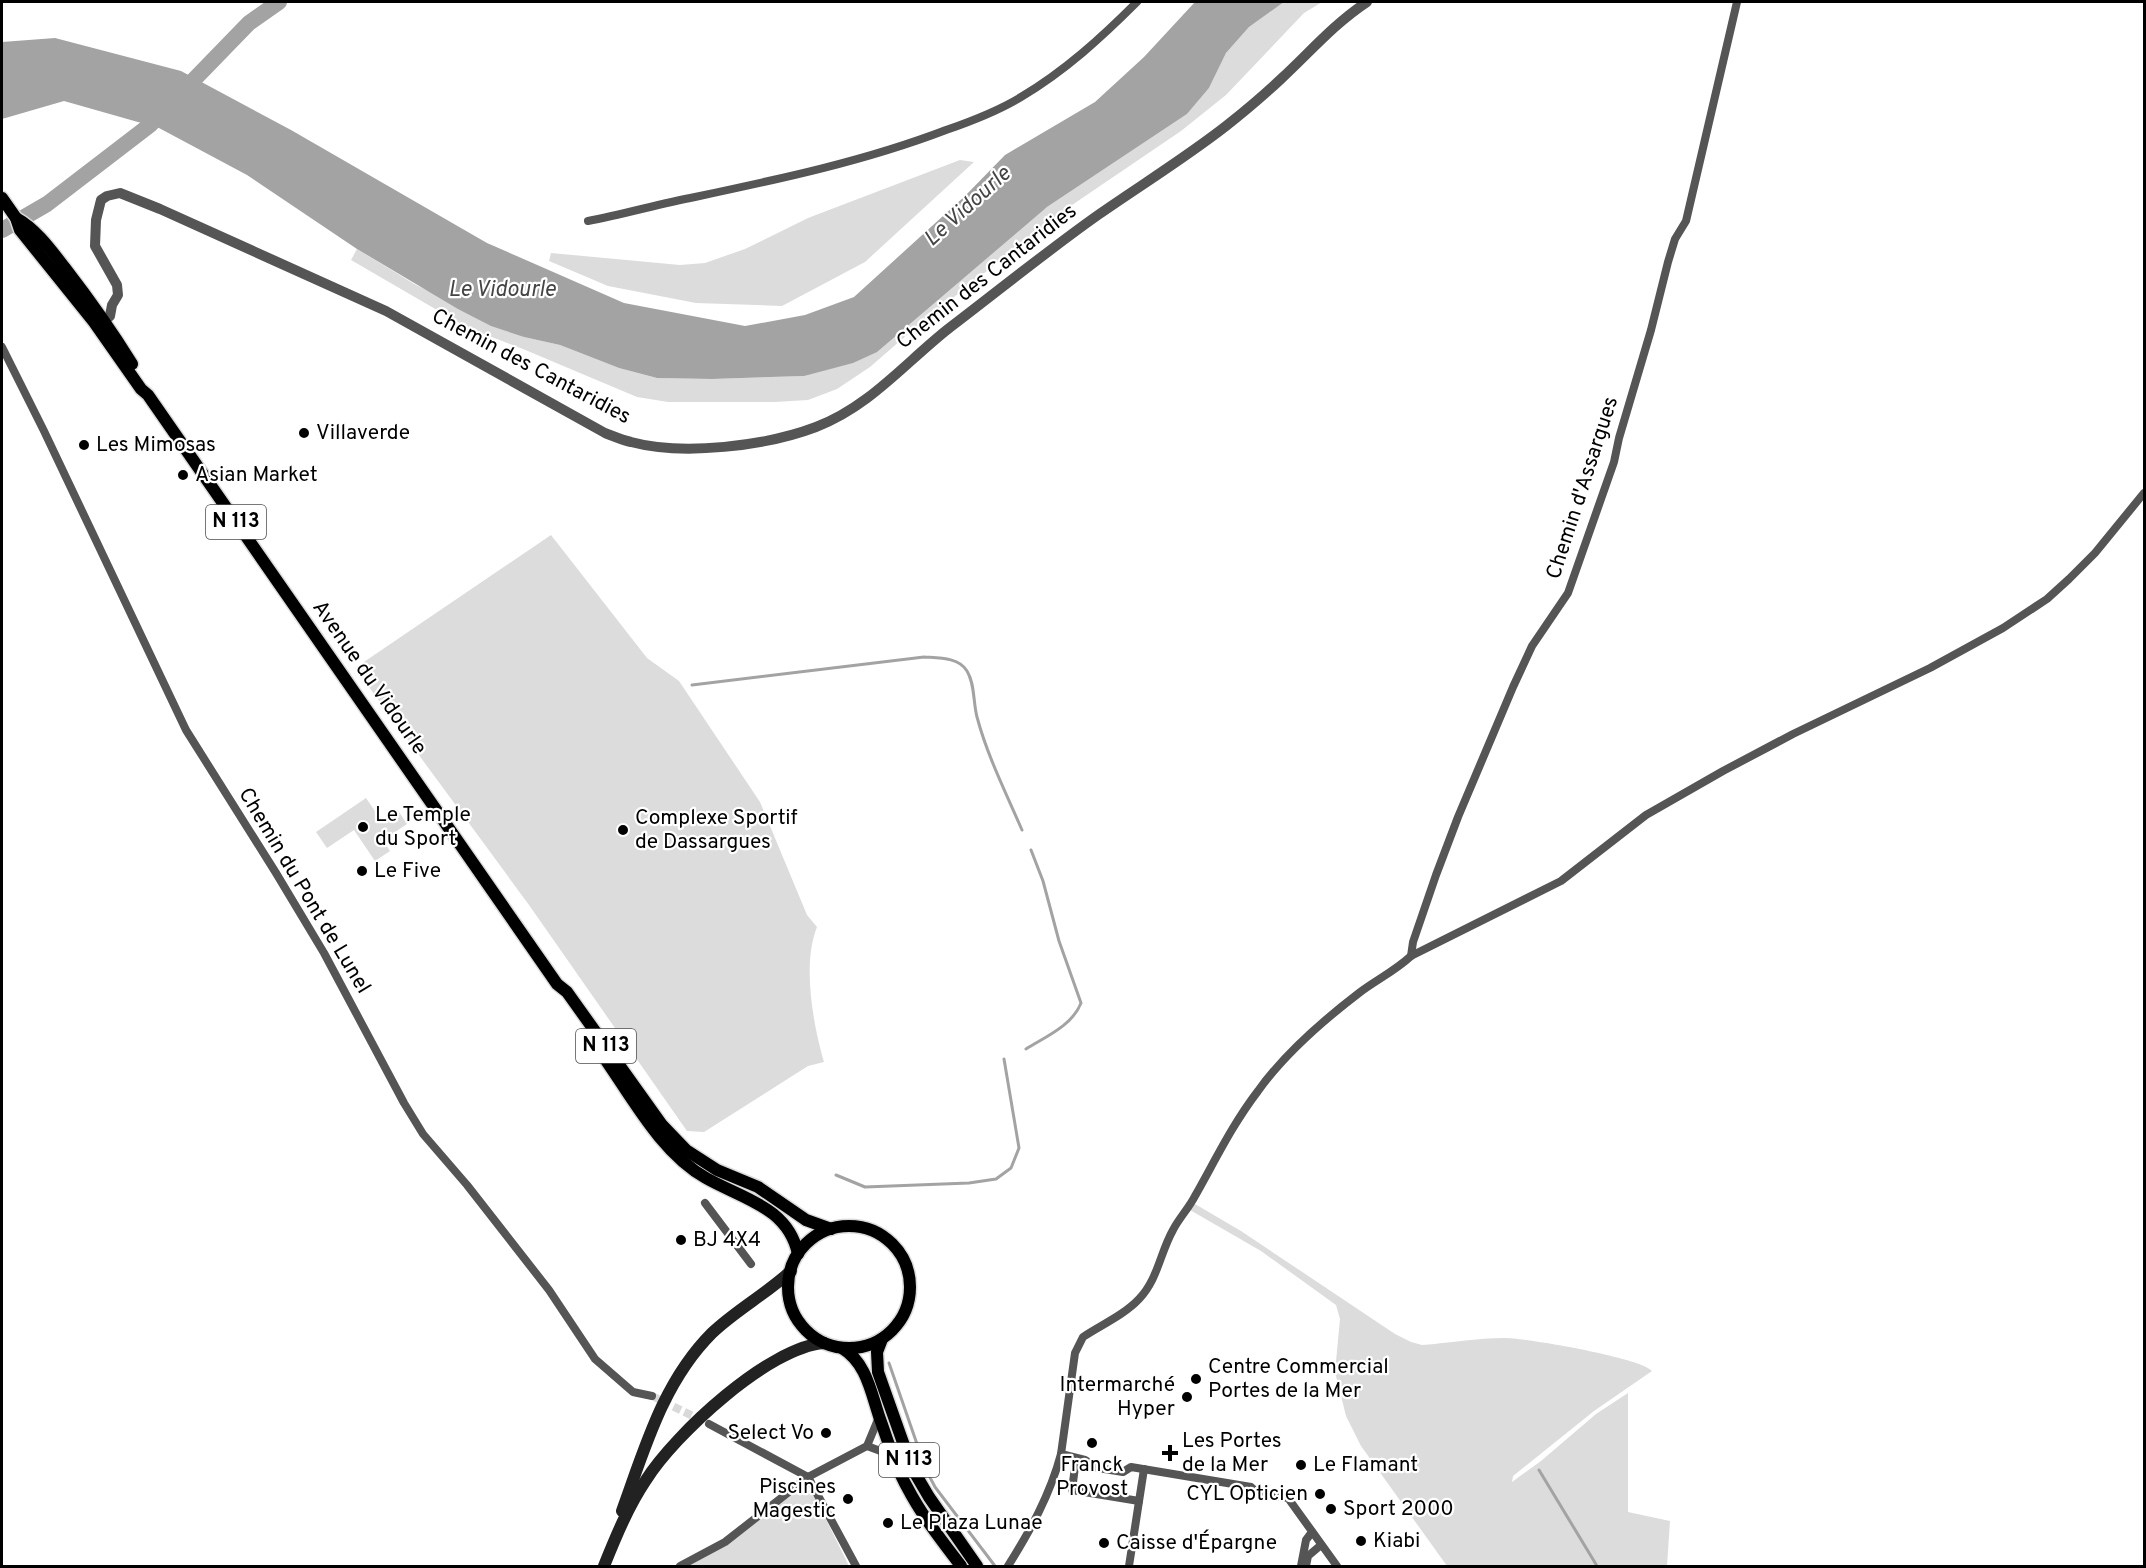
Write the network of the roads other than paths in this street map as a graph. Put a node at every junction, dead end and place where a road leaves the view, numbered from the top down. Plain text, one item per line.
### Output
1 (1137, 2) edge
2 (1367, 2) edge
3 (1737, 2) edge
4 (2, 198) edge
5 (588, 220) dead end
6 (99, 318) junction
7 (2, 347) edge
8 (2145, 493) edge
9 (1411, 956) junction
10 (557, 984) junction
11 (705, 1203) dead end
12 (831, 1229) junction
13 (798, 1254) junction
14 (751, 1264) dead end
15 (791, 1271) junction
16 (882, 1339) junction
17 (824, 1343) junction
18 (840, 1348) junction
19 (652, 1396) tunnel mouth
20 (879, 1416) junction
21 (709, 1424) tunnel mouth
22 (867, 1446) junction
23 (1061, 1454) junction
24 (894, 1456) junction
25 (1076, 1459) junction
26 (1144, 1469) junction
27 (808, 1477) junction
28 (1139, 1501) junction
29 (621, 1524) junction
30 (1312, 1532) junction
31 (1321, 1545) junction
32 (604, 1566) edge
33 (680, 1566) edge
34 (856, 1566) edge
35 (961, 1566) edge
36 (977, 1566) edge
37 (1008, 1566) edge
38 (1129, 1566) edge
39 (1303, 1566) edge
40 (1337, 1566) edge

1 - 5 street
2 - 6 street, Chemin des Cantaridies
3 - 9 street, Chemin d'Assargues
4 - 6 main road, Avenue du Vidourle / N 113
6 - 10 main road, Avenue du Vidourle / N 113
7 - 19 street, Chemin du Pont de Lunel
8 - 9 street
9 - 23 street
10 - 12 main road, Avenue du Vidourle / N 113
10 - 13 main road, Avenue du Vidourle / N 113
11 - 14 street
12 - 13 main road
12 - 16 main road
13 - 15 main road
15 - 17 main road
15 - 29 main road
16 - 18 main road
16 - 36 main road, N 113
17 - 18 main road
17 - 29 main road
18 - 20 main road, N 113
20 - 22 street
20 - 24 main road, N 113
21 - 27 street
22 - 24 street
22 - 27 street
23 - 25 street
23 - 37 street
24 - 35 main road, N 113
25 - 26 street
25 - 28 street
26 - 28 street
26 - 30 street
27 - 33 street
27 - 34 street
28 - 38 street
29 - 32 main road
30 - 31 street
30 - 39 street
31 - 39 street
31 - 40 street

